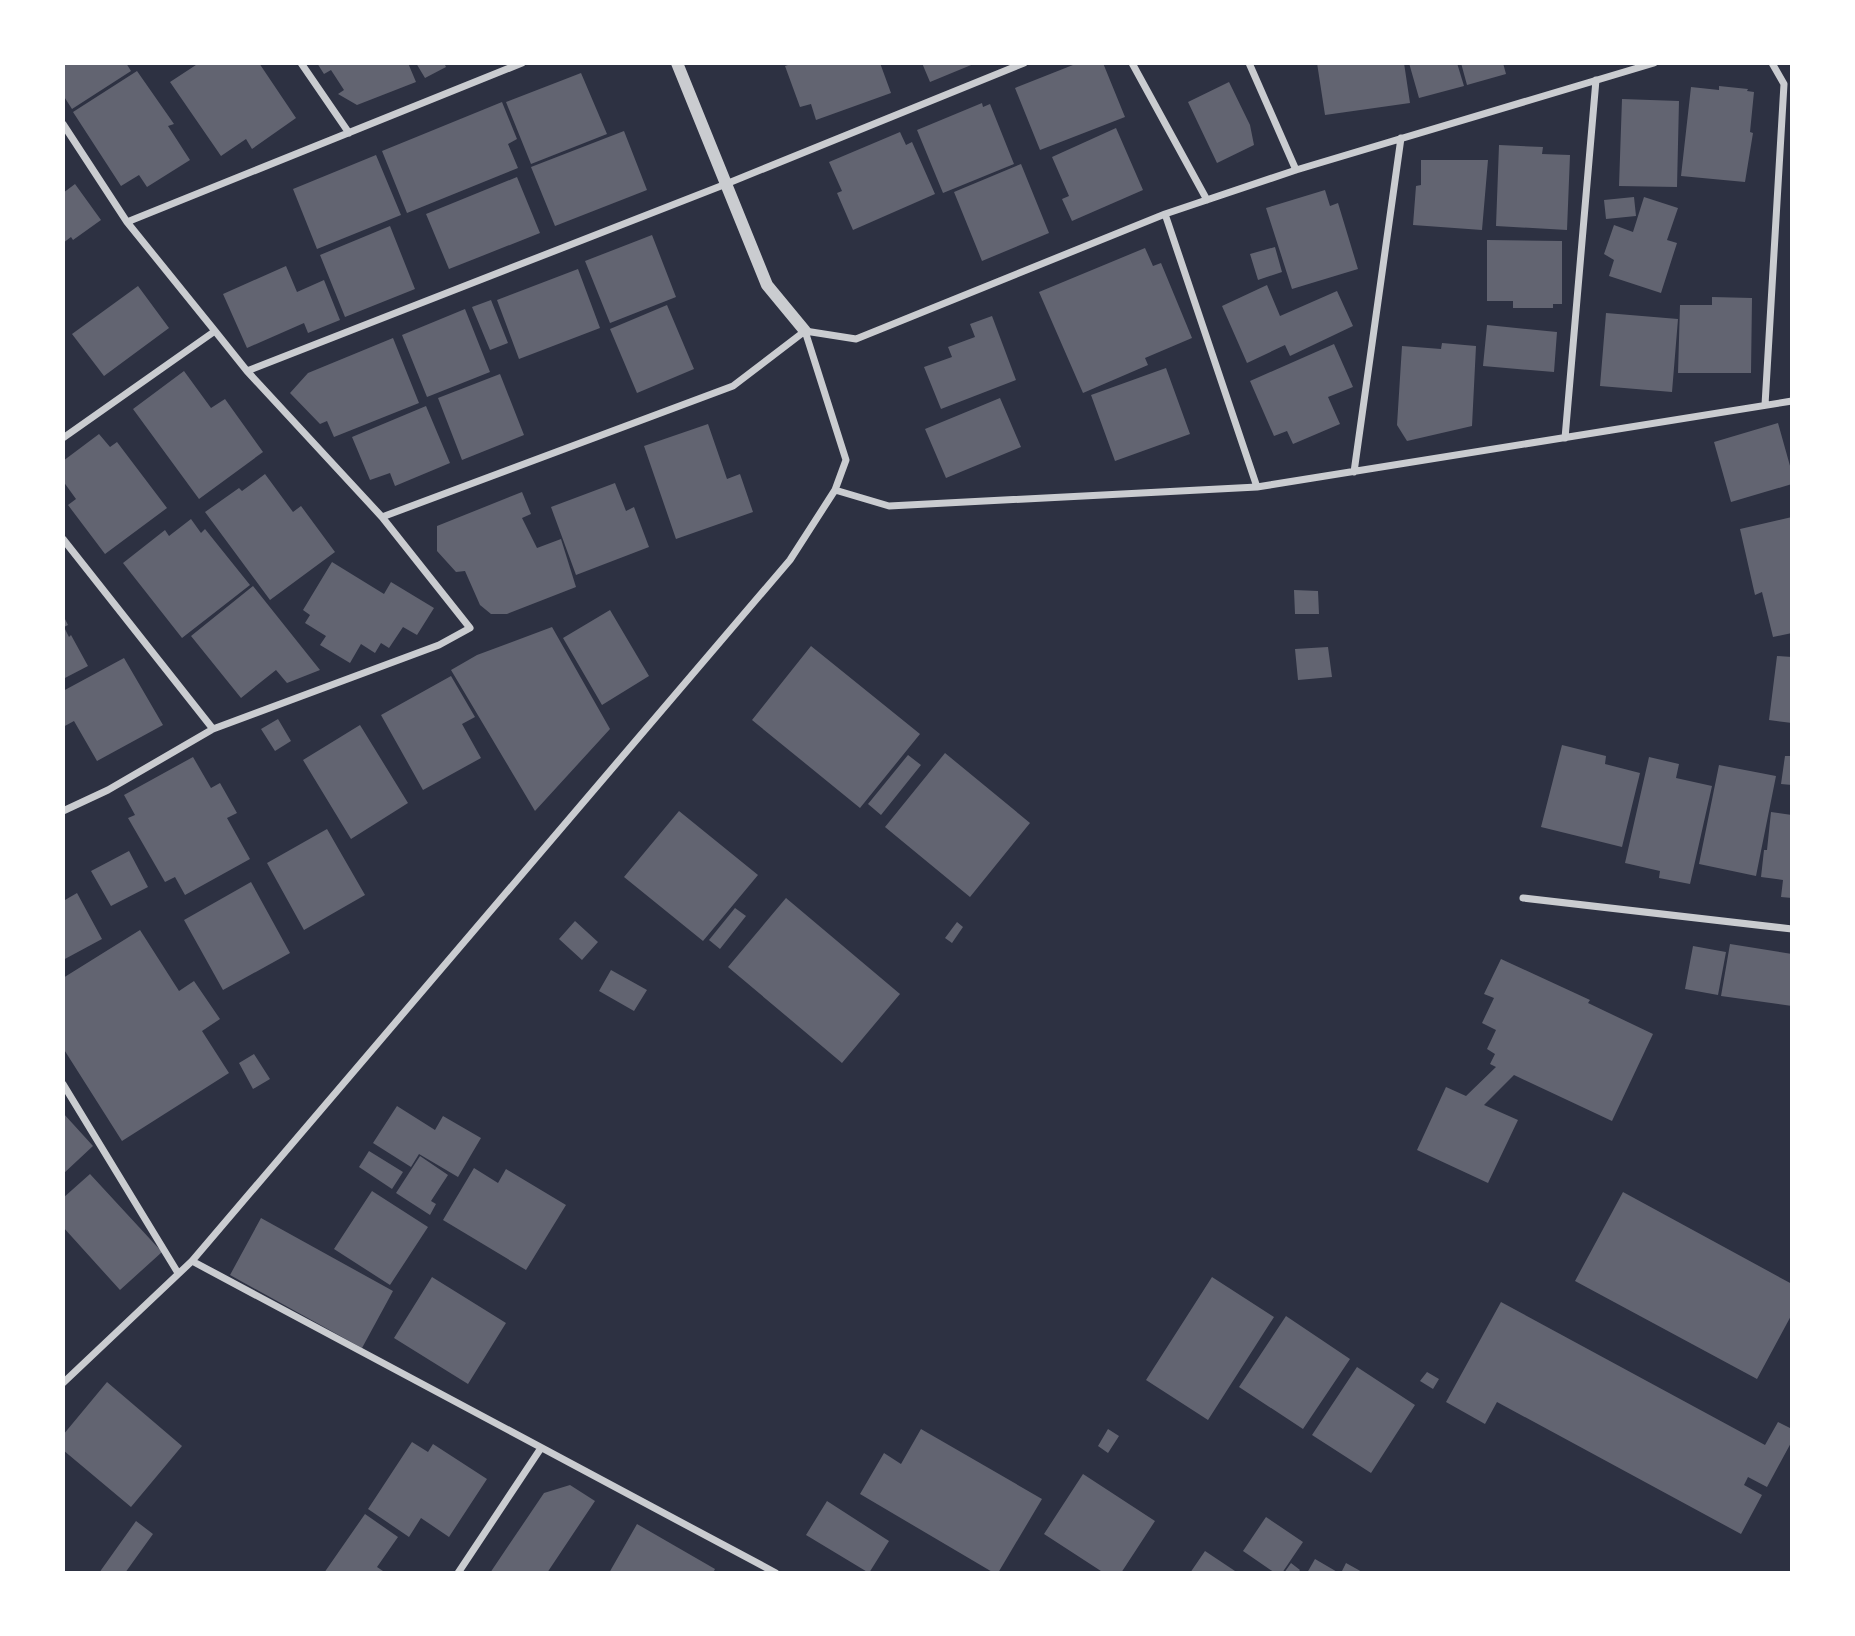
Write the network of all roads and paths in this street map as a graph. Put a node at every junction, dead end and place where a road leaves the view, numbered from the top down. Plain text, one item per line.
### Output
1 (301, 63) edge
2 (522, 63) edge
3 (677, 63) edge
4 (1024, 63) edge
5 (1132, 63) edge
6 (1249, 63) edge
7 (1654, 63) edge
8 (1772, 63) edge
9 (1596, 80) junction
10 (63, 124) edge
11 (349, 133) junction
12 (1402, 138) junction
13 (1296, 170) junction
14 (726, 184) junction
15 (1207, 200) junction
16 (1165, 214) junction
17 (127, 222) junction
18 (215, 331) junction
19 (804, 331) junction
20 (247, 371) junction
21 (1792, 401) edge
22 (1765, 405) junction
23 (63, 438) edge
24 (1565, 438) junction
25 (1354, 472) junction
26 (1257, 487) junction
27 (835, 489) junction
28 (383, 517) junction
29 (63, 539) edge
30 (213, 729) junction
31 (63, 811) edge
32 (1523, 898) dead end
33 (1792, 929) edge
34 (63, 1084) edge
35 (192, 1261) junction
36 (178, 1273) junction
37 (63, 1383) edge
38 (541, 1448) junction
39 (458, 1573) edge
40 (776, 1573) edge

1 - 11 street
2 - 11 street
3 - 14 street
4 - 14 street
5 - 15 street
6 - 13 street
7 - 9 street
8 - 22 street
9 - 12 street
9 - 24 street
10 - 17 street
11 - 17 street
12 - 13 street
12 - 25 street
13 - 15 street
14 - 19 street
14 - 20 street
15 - 16 street
16 - 19 street
16 - 26 street
17 - 18 street
18 - 20 street
18 - 23 street
19 - 27 street
19 - 28 street
20 - 28 street
21 - 22 street
22 - 24 street
24 - 25 street
25 - 26 street
26 - 27 street
27 - 35 street
28 - 30 street
29 - 30 street
30 - 31 street
32 - 33 street
34 - 36 street
35 - 36 street
35 - 38 street
36 - 37 street
38 - 39 street
38 - 40 street

